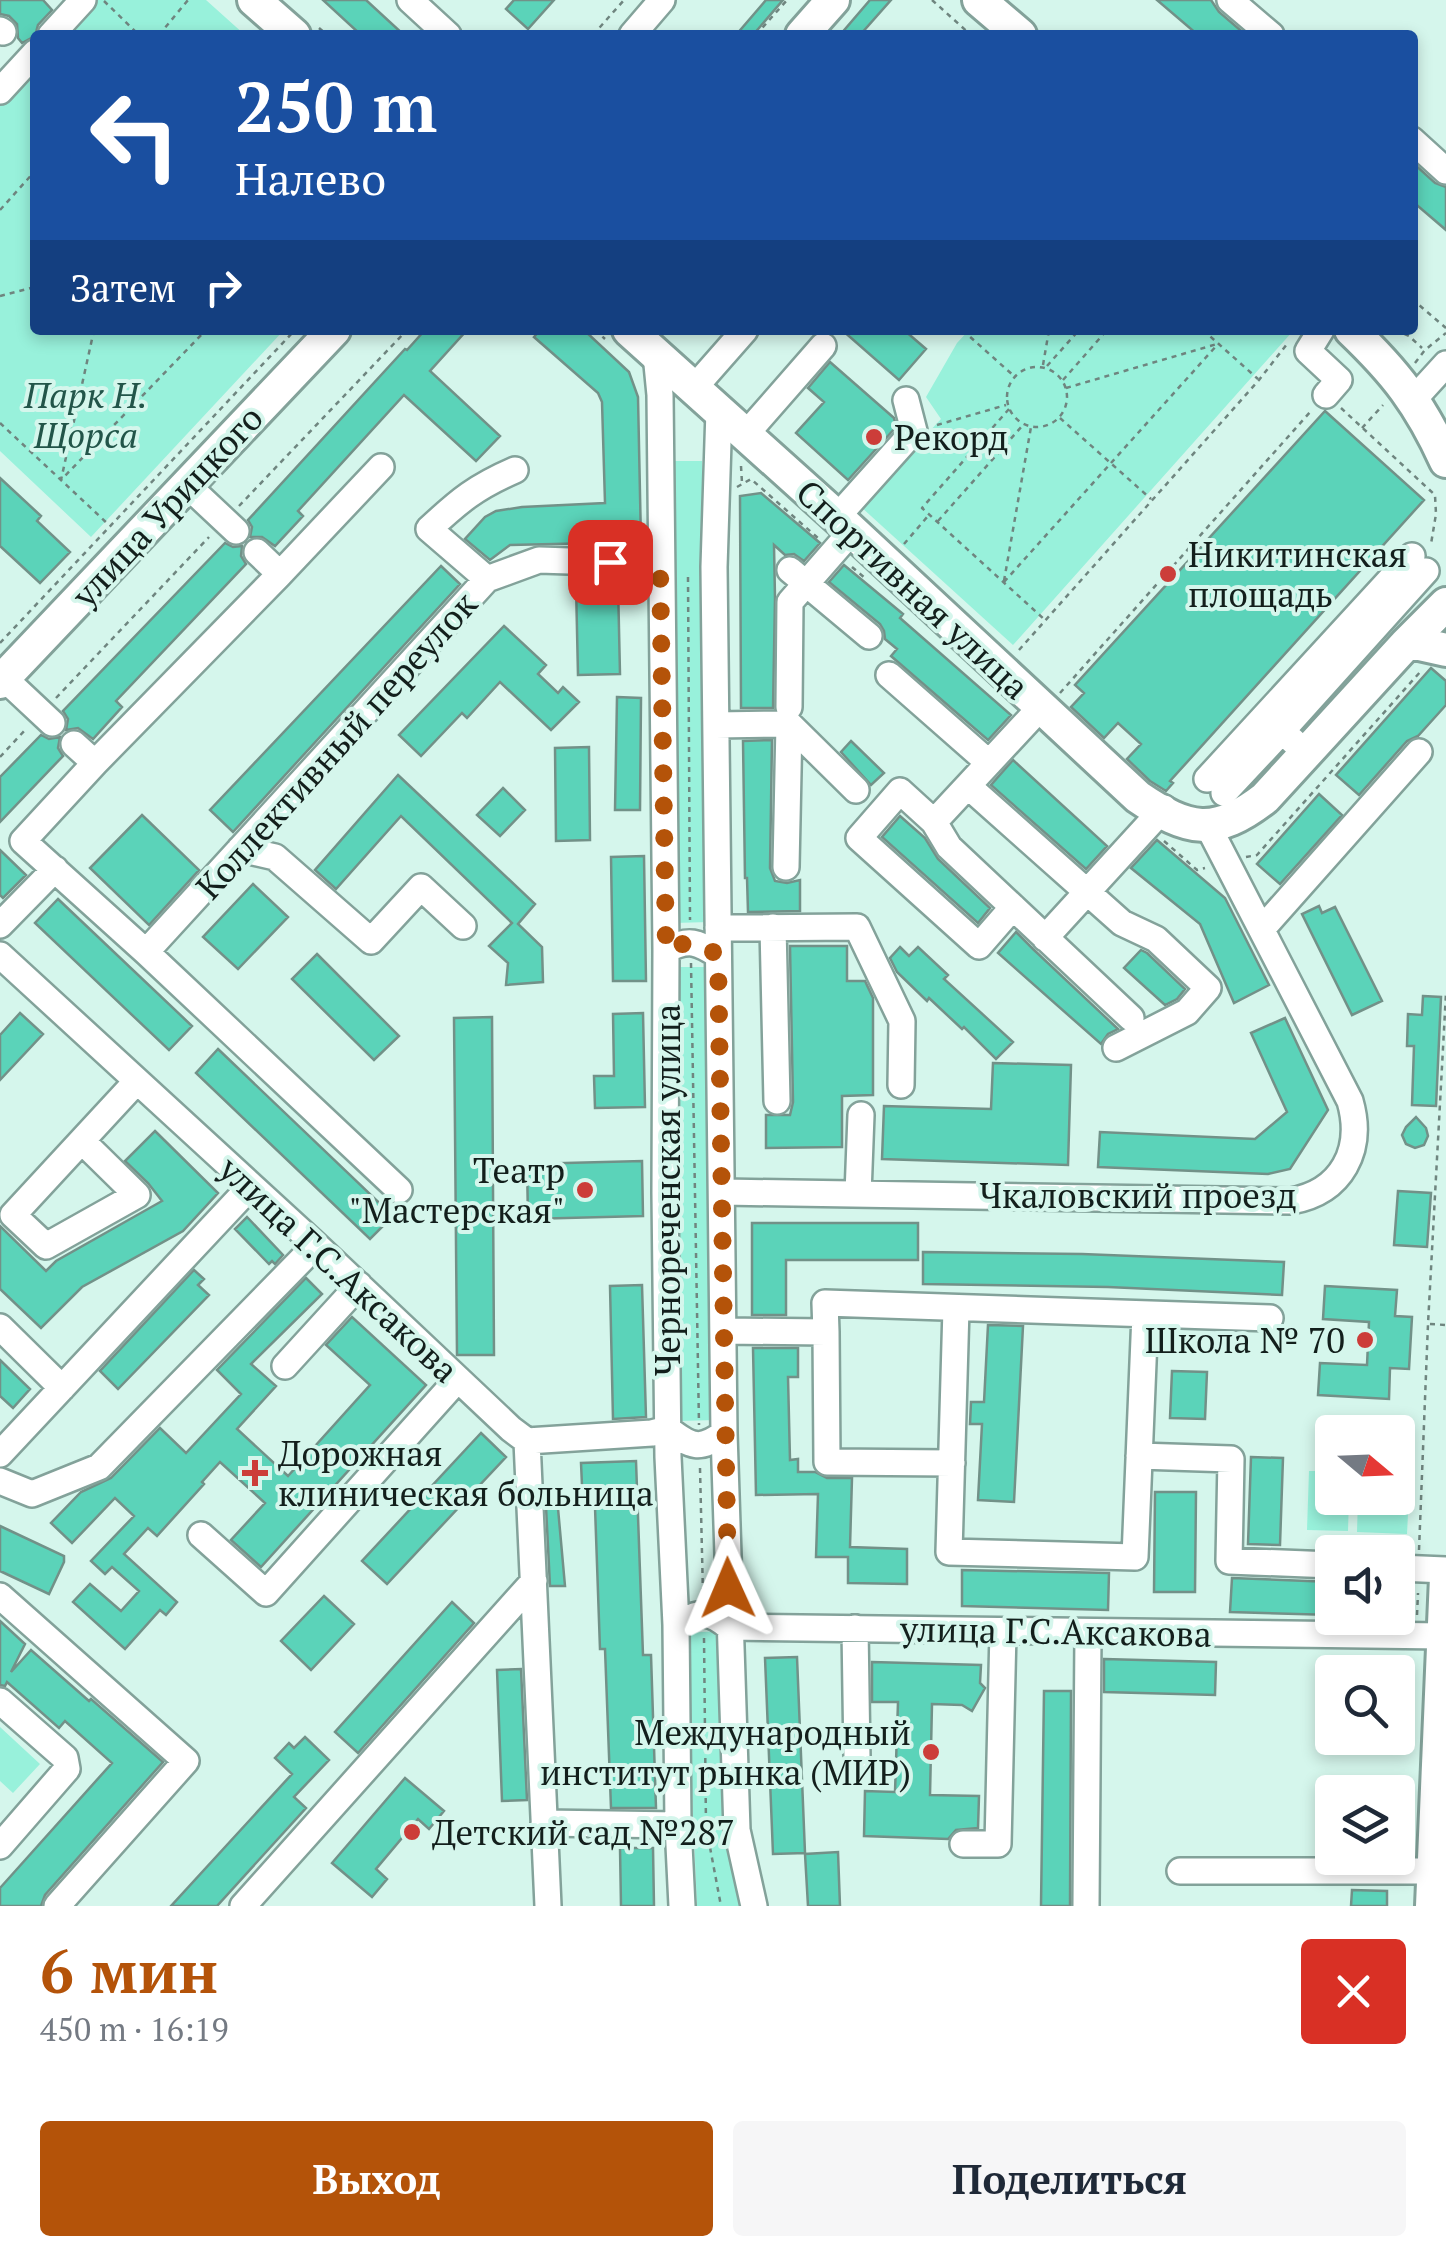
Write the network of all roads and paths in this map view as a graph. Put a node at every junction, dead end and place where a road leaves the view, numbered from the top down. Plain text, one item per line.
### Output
1 (84, 0) edge
2 (103, 0) edge
3 (188, 0) edge
4 (410, 0) edge
5 (624, 0) edge
6 (662, 0) edge
7 (787, 0) edge
8 (833, 0) edge
9 (932, 0) edge
10 (979, 0) edge
11 (1230, 0) edge
12 (266, 4) edge
13 (56, 30) edge
14 (134, 30) edge
15 (163, 30) edge
16 (289, 30) edge
17 (443, 30) edge
18 (598, 30) edge
19 (636, 30) edge
20 (760, 30) edge
21 (806, 30) edge
22 (965, 30) edge
23 (1014, 30) edge
24 (1264, 30) edge
25 (30, 58) edge
26 (0, 91) edge
27 (1418, 145) edge
28 (1446, 171) edge
29 (30, 178) edge
30 (0, 210) edge
31 (30, 287) edge
32 (0, 296) edge
33 (1418, 305) edge
34 (1446, 331) edge
35 (93, 335) edge
36 (201, 335) edge
37 (290, 335) edge
38 (329, 335) edge
39 (402, 335) edge
40 (635, 335) edge
41 (742, 335) edge
42 (968, 335) edge
43 (1049, 335) edge
44 (1074, 335) edge
45 (1102, 335) edge
46 (1208, 335) edge
47 (1319, 335) edge
48 (1355, 335) edge
49 (1380, 335) edge
50 (1408, 336) edge
51 (1288, 342) dead end
52 (1218, 344) junction
53 (823, 346) dead end
54 (656, 354) junction
55 (1438, 360) edge
56 (1044, 367) junction
57 (1391, 371) junction
58 (1014, 376) junction
59 (1062, 380) junction
60 (1259, 380) junction
61 (1066, 388) junction
62 (1326, 394) junction
63 (706, 399) junction
64 (1414, 399) junction
65 (906, 400) dead end
66 (1008, 407) junction
67 (1060, 417) junction
68 (0, 424) edge
69 (1024, 424) junction
70 (1031, 427) junction
71 (914, 431) junction
72 (743, 450) junction
73 (1446, 461) edge
74 (1111, 463) junction
75 (381, 467) dead end
76 (515, 470) dead end
77 (62, 480) junction
78 (742, 484) junction
79 (187, 485) junction
80 (732, 490) dead end
81 (1152, 500) junction
82 (929, 515) junction
83 (937, 522) junction
84 (110, 526) junction
85 (230, 526) junction
86 (841, 533) junction
87 (898, 551) dead end
88 (258, 552) dead end
89 (660, 564) junction
90 (1419, 564) joint
91 (280, 574) junction
92 (688, 577) dead end
93 (799, 577) junction
94 (864, 578) dead end
95 (487, 579) junction
96 (1004, 582) junction
97 (1446, 604) edge
98 (1045, 620) junction
99 (869, 636) dead end
100 (0, 643) edge
101 (1446, 650) edge
102 (1014, 655) dead end
103 (1413, 659) junction
104 (889, 676) dead end
105 (2, 680) edge
106 (1050, 701) junction
107 (789, 716) junction
108 (47, 718) junction
109 (1273, 723) junction
110 (716, 725) junction
111 (74, 744) dead end
112 (1419, 752) dead end
113 (1306, 754) junction
114 (0, 757) edge
115 (95, 763) junction
116 (989, 763) junction
117 (968, 786) junction
118 (1215, 786) dead end
119 (856, 790) dead end
120 (1157, 816) junction
121 (934, 822) junction
122 (1208, 826) junction
123 (240, 849) junction
124 (1228, 862) junction
125 (786, 867) dead end
126 (55, 870) junction
127 (1087, 892) junction
128 (1013, 907) junction
129 (0, 926) edge
130 (463, 926) dead end
131 (773, 927) junction
132 (718, 928) junction
133 (1262, 929) junction
134 (1046, 938) junction
135 (678, 946) junction
136 (146, 952) junction
137 (718, 955) junction
138 (5, 970) edge
139 (1446, 993) edge
140 (1131, 1018) dead end
141 (1116, 1048) dead end
142 (136, 1082) junction
143 (900, 1085) dead end
144 (777, 1102) dead end
145 (860, 1115) dead end
146 (82, 1141) junction
147 (250, 1187) junction
148 (399, 1190) dead end
149 (722, 1192) junction
150 (858, 1194) junction
151 (316, 1245) junction
152 (359, 1285) junction
153 (956, 1308) junction
154 (1145, 1314) junction
155 (1270, 1318) dead end
156 (1446, 1325) edge
157 (724, 1331) junction
158 (826, 1332) junction
159 (3, 1335) edge
160 (286, 1366) dead end
161 (458, 1379) junction
162 (62, 1388) junction
163 (668, 1430) junction
164 (724, 1433) junction
165 (527, 1441) junction
166 (699, 1446) junction
167 (0, 1454) edge
168 (1139, 1456) junction
169 (952, 1463) junction
170 (0, 1481) edge
171 (201, 1535) dead end
172 (1315, 1564) edge
173 (1415, 1569) edge
174 (1446, 1570) edge
175 (1446, 1578) edge
176 (534, 1580) junction
177 (0, 1596) edge
178 (704, 1613) junction
179 (676, 1625) junction
180 (729, 1627) junction
181 (856, 1628) junction
182 (1003, 1630) junction
183 (1088, 1632) junction
184 (1443, 1636) junction
185 (0, 1701) edge
186 (857, 1758) dead end
187 (544, 1824) junction
188 (678, 1825) junction
189 (962, 1844) dead end
190 (0, 1846) edge
191 (1180, 1871) dead end
192 (1434, 1871) junction
193 (56, 1906) edge
194 (243, 1906) edge
195 (548, 1906) edge
196 (682, 1906) edge
197 (721, 1906) edge
198 (754, 1906) edge
199 (1086, 1906) edge
200 (1432, 1906) edge

1 - 13 street
2 - 14 path
3 - 15 path
4 - 17 street
5 - 18 path
6 - 19 street
7 - 20 path
8 - 21 main road
9 - 22 path
10 - 23 main road
11 - 24 street
12 - 16 main road
25 - 26 street
27 - 28 street
29 - 30 path
31 - 32 path
33 - 34 path
34 - 55 path
35 - 77 path
36 - 77 path
37 - 84 path
38 - 79 main road, улица Урицкого
39 - 85 path
40 - 54 main road, Спортивная улица
41 - 63 street
42 - 58 path
43 - 56 path
44 - 56 path
45 - 59 path
46 - 52 path
47 - 62 street
48 - 57 main road
49 - 57 street
50 - 55 path
51 - 60 path
52 - 60 path
52 - 61 path
52 - 74 path
53 - 72 street
54 - 63 main road, Спортивная улица
54 - 89 street, Чернореченская улица
55 - 64 street
56 - 58 path
56 - 59 path
57 - 64 main road
58 - 66 path
59 - 61 path
60 - 81 path
61 - 67 path
62 - 90 path
62 - 106 path
63 - 72 main road, Спортивная улица
63 - 110 street, Чернореченская улица
64 - 73 main road
65 - 71 street
66 - 69 path
66 - 71 path
66 - 82 path
67 - 70 path
67 - 74 path
68 - 77 path
69 - 70 path
69 - 83 path
70 - 96 path
71 - 86 street
72 - 78 path
72 - 86 main road, Спортивная улица
74 - 81 path
74 - 96 path
75 - 91 street
76 - 95 street
77 - 84 path
78 - 80 path
78 - 86 path
79 - 85 street
79 - 105 main road, улица Урицкого
81 - 98 path
82 - 83 path
82 - 87 path
83 - 96 path
84 - 100 path
85 - 108 path
86 - 93 street
86 - 94 path
86 - 106 main road, Спортивная улица
88 - 91 street
89 - 95 street, Коллективный переулок
89 - 135 street, Чернореченская улица
90 - 109 street
91 - 115 street
92 - 135 path
93 - 99 street
93 - 107 street
95 - 123 street, Коллективный переулок
96 - 98 path
97 - 103 main road
98 - 102 path
101 - 103 main road
103 - 113 main road
103 - 124 path
104 - 116 street
105 - 108 street
106 - 116 street
106 - 120 main road, Спортивная улица
107 - 110 street
107 - 119 street
107 - 125 street
108 - 114 path
109 - 113 street
109 - 118 street
110 - 132 street, Чернореченская улица
111 - 115 street
112 - 133 street
113 - 122 main road
115 - 126 street
116 - 117 street
117 - 121 street
117 - 127 street
120 - 122 main road, Спортивная улица
120 - 124 path
120 - 127 street
121 - 128 street
121 - 128 street
122 - 124 street, Чкаловский проезд
123 - 130 street
123 - 136 street, Коллективный переулок
124 - 133 street, Чкаловский проезд
126 - 129 street
126 - 136 street
127 - 134 street
127 - 141 street
128 - 134 street
131 - 132 street
131 - 143 street
131 - 144 street
132 - 137 street, Чернореченская улица
133 - 150 street, Чкаловский проезд
134 - 140 street
135 - 137 street
135 - 163 street, Чернореченская улица
135 - 166 path
136 - 148 street
137 - 149 street, Чернореченская улица
138 - 142 street, улица Г.С.Аксакова
139 - 156 path
142 - 146 street
142 - 147 street, улица Г.С.Аксакова
145 - 150 street
146 - 146 street
147 - 151 street, улица Г.С.Аксакова
147 - 162 street
149 - 150 street, Чкаловский проезд
149 - 157 street, Чернореченская улица
151 - 152 street, улица Г.С.Аксакова
151 - 170 street
152 - 160 street
152 - 161 street, улица Г.С.Аксакова
153 - 154 street
153 - 158 street
153 - 169 street
154 - 155 street
154 - 168 street
157 - 158 street
157 - 164 street, Чернореченская улица
158 - 169 street
159 - 162 street
161 - 165 street, улица Г.С.Аксакова
161 - 171 street
162 - 167 street
163 - 165 street
163 - 166 street
163 - 179 street, Чернореченская улица
164 - 166 street
164 - 180 street, Чернореченская улица
165 - 176 street
166 - 178 path
168 - 169 street
168 - 172 street
173 - 174 street
175 - 184 main road
176 - 187 street
176 - 194 street
177 - 193 street
178 - 179 street
178 - 180 street, улица Г.С.Аксакова
178 - 197 path
179 - 188 street, Чернореченская улица
180 - 181 street, улица Г.С.Аксакова
180 - 198 street, Чернореченская улица
181 - 182 street, улица Г.С.Аксакова
181 - 186 street
182 - 183 street, улица Г.С.Аксакова
182 - 189 street
183 - 184 street, улица Г.С.Аксакова
183 - 199 street
184 - 192 main road
185 - 190 street
187 - 188 street
187 - 195 street
188 - 196 street, Чернореченская улица
191 - 192 street
192 - 200 main road

